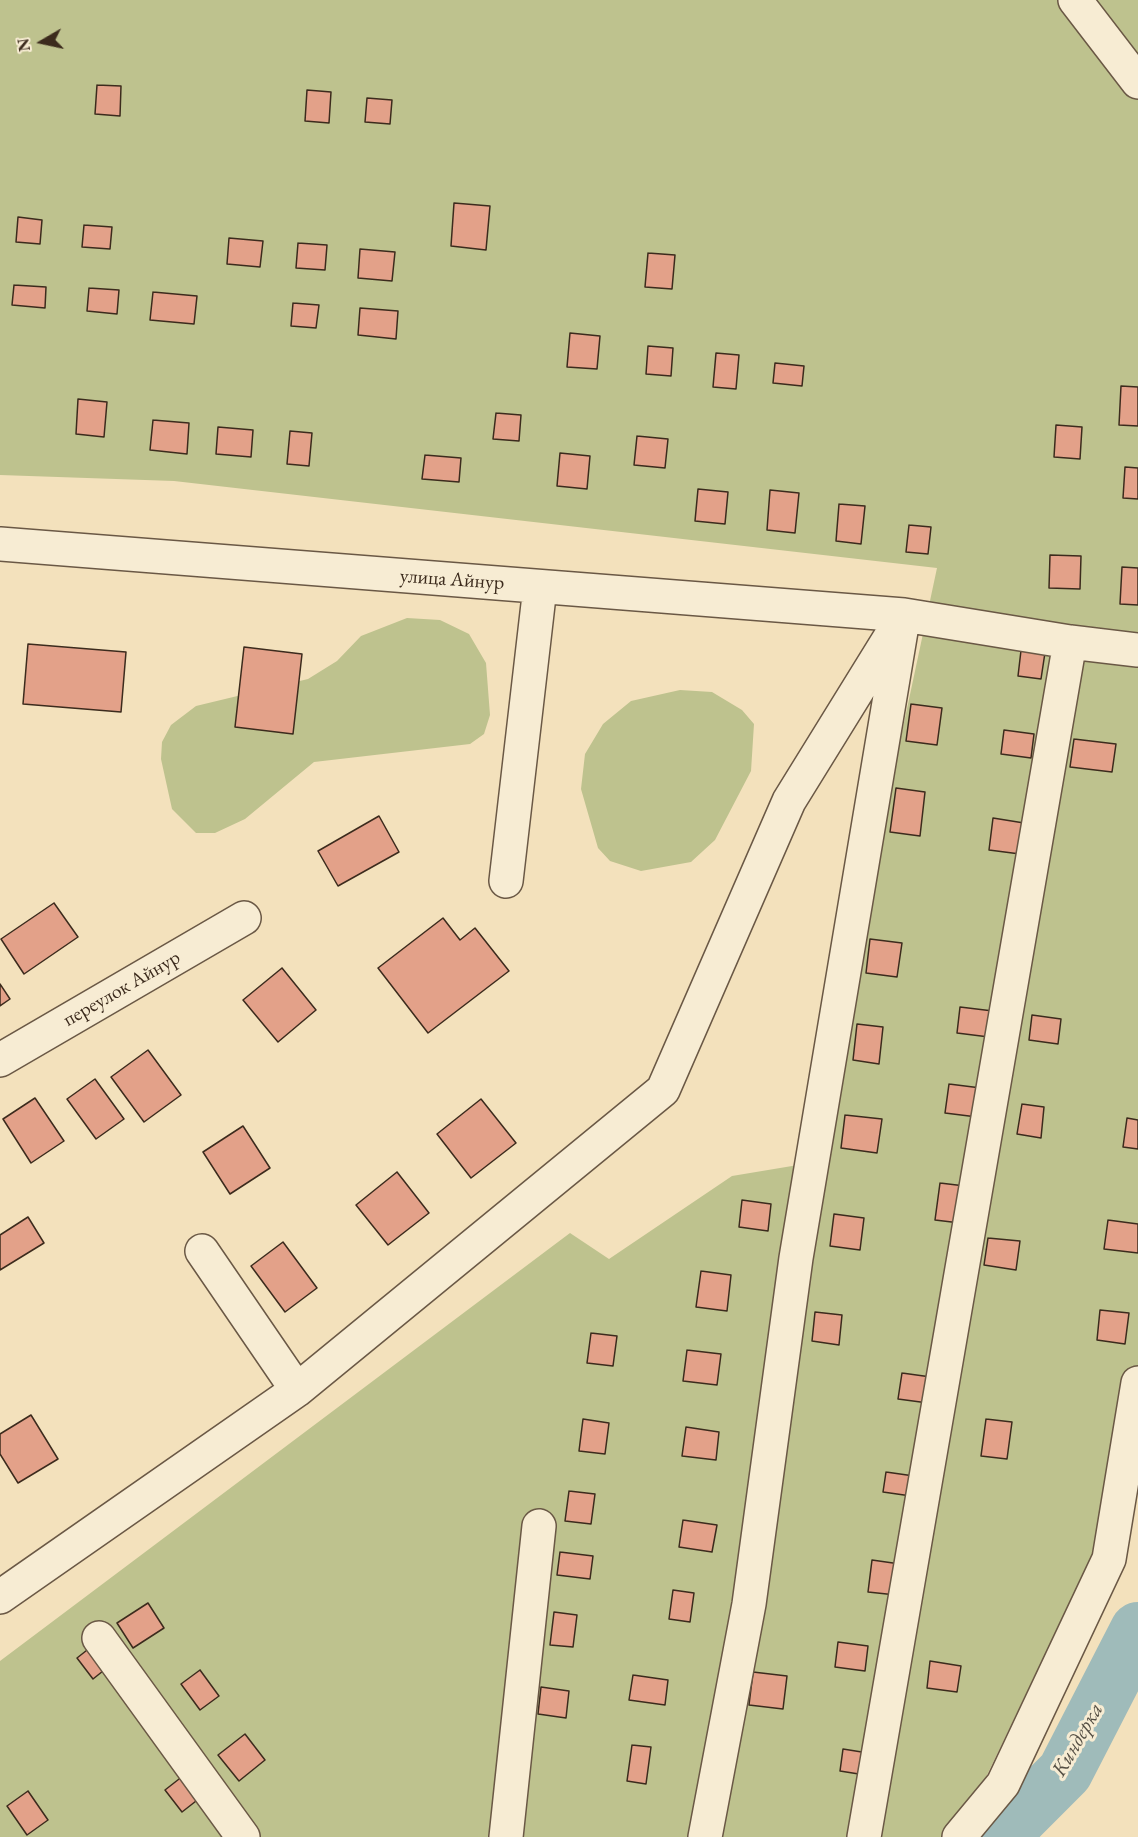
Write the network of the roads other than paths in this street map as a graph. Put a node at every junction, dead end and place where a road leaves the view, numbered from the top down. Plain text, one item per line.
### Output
1 (1075, 0) edge
2 (1138, 82) edge
3 (0, 544) edge
4 (540, 586) junction
5 (904, 615) junction
6 (1070, 642) junction
7 (1138, 650) edge
8 (506, 881) dead end
9 (244, 918) dead end
10 (0, 1060) edge
11 (202, 1251) dead end
12 (1138, 1383) edge
13 (297, 1390) junction
14 (539, 1526) dead end
15 (5, 1582) edge
16 (99, 1638) dead end
17 (243, 1837) edge
18 (506, 1837) edge
19 (705, 1837) edge
20 (864, 1837) edge
21 (959, 1837) edge

1 - 2 street
3 - 4 street, улица Айнур
4 - 5 street, улица Айнур
4 - 8 street
5 - 6 street, улица Айнур
5 - 13 street
5 - 19 street
6 - 7 street, улица Айнур
6 - 20 street
9 - 10 street, переулок Айнур
11 - 13 street
12 - 21 street
13 - 15 street
14 - 18 street
16 - 17 street

